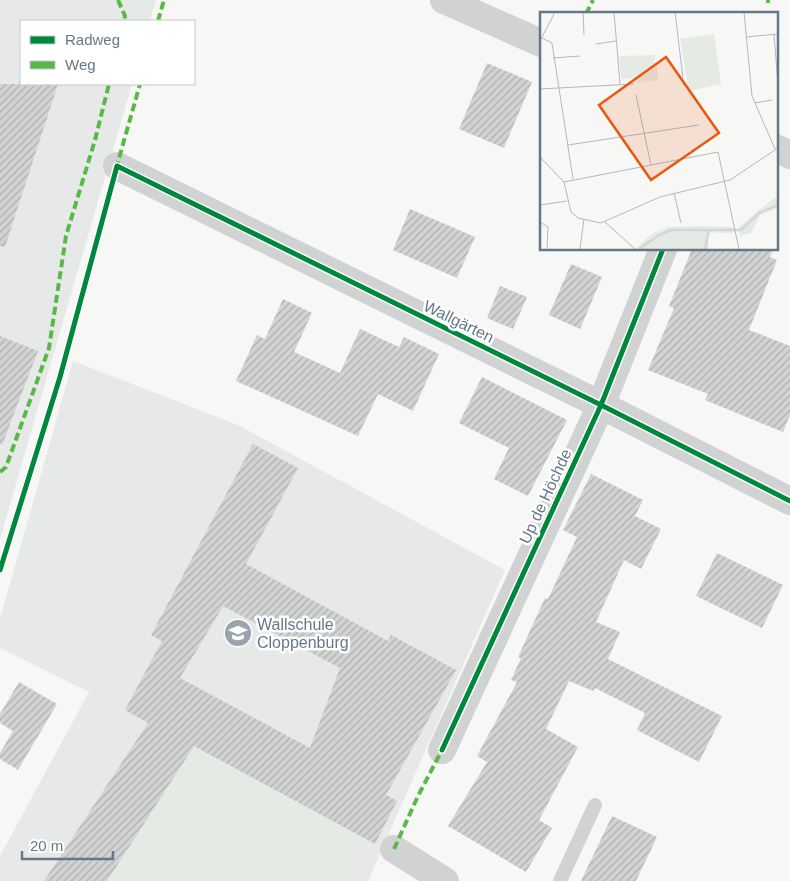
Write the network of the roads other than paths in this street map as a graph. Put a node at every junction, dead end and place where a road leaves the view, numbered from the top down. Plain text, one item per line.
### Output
1 (444, 0) edge
2 (540, 43) edge
3 (778, 149) edge
4 (790, 155) edge
5 (116, 166) dead end
6 (663, 250) edge
7 (601, 404) junction
8 (790, 500) edge
9 (442, 750) dead end
10 (596, 805) dead end
11 (394, 849) dead end
12 (445, 881) edge
13 (560, 881) edge

1 - 2 street
3 - 4 street
5 - 7 street, Wallgärten
6 - 7 street, Up de Höchde
7 - 8 street, Wallgärten
7 - 9 street, Up de Höchde
10 - 13 lane
11 - 12 street

